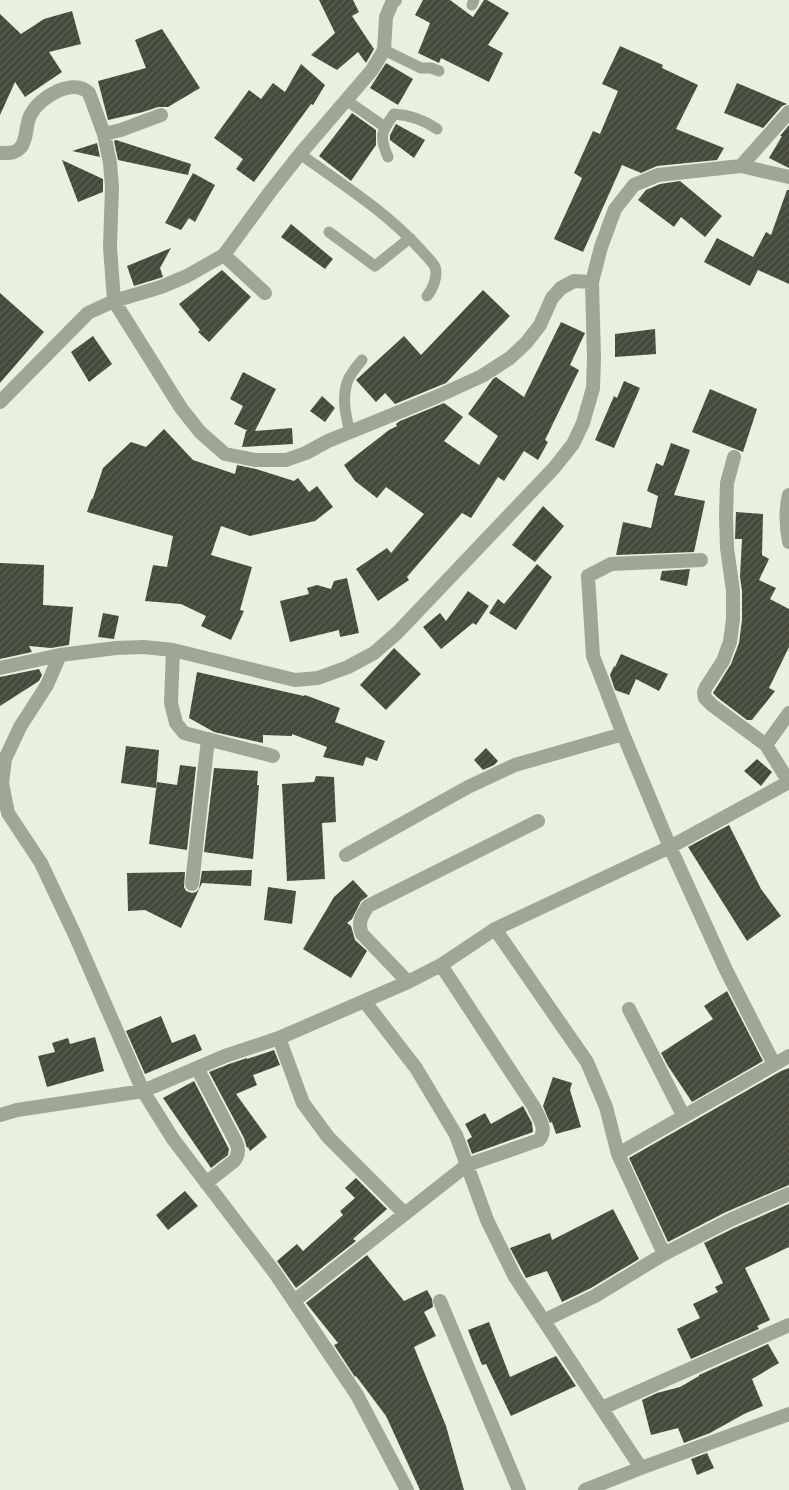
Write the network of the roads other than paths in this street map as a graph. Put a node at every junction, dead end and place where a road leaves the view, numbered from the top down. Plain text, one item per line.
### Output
1 (395, 0) edge
2 (384, 50) junction
3 (439, 71) dead end
4 (346, 100) junction
5 (789, 112) edge
6 (161, 115) dead end
7 (385, 127) junction
8 (437, 129) dead end
9 (104, 134) junction
10 (0, 153) edge
11 (300, 154) junction
12 (388, 156) dead end
13 (741, 166) junction
14 (789, 176) edge
15 (330, 232) dead end
16 (410, 238) junction
17 (224, 255) junction
18 (592, 282) junction
19 (265, 293) dead end
20 (427, 296) dead end
21 (114, 301) junction
22 (362, 360) dead end
23 (0, 402) edge
24 (350, 433) junction
25 (734, 457) dead end
26 (789, 495) edge
27 (789, 542) edge
28 (701, 560) dead end
29 (173, 650) junction
30 (60, 655) junction
31 (0, 668) edge
32 (789, 713) edge
33 (623, 734) junction
34 (208, 739) junction
35 (766, 745) junction
36 (272, 756) dead end
37 (538, 821) dead end
38 (670, 847) junction
39 (346, 855) dead end
40 (192, 884) dead end
41 (495, 929) junction
42 (441, 965) junction
43 (408, 982) junction
44 (365, 1002) junction
45 (629, 1009) dead end
46 (279, 1038) junction
47 (789, 1056) edge
48 (774, 1064) junction
49 (197, 1068) junction
50 (143, 1091) junction
51 (0, 1115) edge
52 (683, 1115) junction
53 (618, 1154) junction
54 (467, 1164) junction
55 (206, 1183) junction
56 (789, 1194) edge
57 (404, 1214) junction
58 (664, 1254) junction
59 (294, 1301) junction
60 (440, 1301) dead end
61 (545, 1320) junction
62 (789, 1326) edge
63 (602, 1408) junction
64 (789, 1414) edge
65 (641, 1468) junction
66 (407, 1490) edge
67 (519, 1490) edge
68 (585, 1490) edge

1 - 2 street
2 - 3 lane
2 - 4 street
4 - 7 lane
4 - 11 street
5 - 13 street
6 - 9 street
7 - 8 lane
7 - 12 lane
9 - 10 street
9 - 21 street
11 - 16 lane
11 - 17 street
13 - 14 street
13 - 18 street
15 - 16 lane
16 - 20 lane
17 - 19 street
17 - 21 street
18 - 24 street
18 - 29 street
21 - 23 street
21 - 24 street
22 - 24 lane
25 - 35 street
26 - 27 street
28 - 33 street
29 - 30 street
29 - 34 street
30 - 31 street
30 - 50 street
32 - 35 street
33 - 38 street
33 - 39 street
34 - 36 street
34 - 40 street
35 - 38 street
37 - 43 street
38 - 41 street
38 - 48 street
41 - 42 street
41 - 53 street
42 - 43 street
42 - 54 street
43 - 44 street
44 - 46 street
44 - 54 street
45 - 52 street
46 - 49 street
46 - 57 street
47 - 48 street
48 - 52 street
49 - 50 street
49 - 55 street
50 - 51 street
50 - 55 street
52 - 53 street
53 - 58 street
54 - 57 street
54 - 61 street
55 - 59 street
56 - 58 street
57 - 59 street
58 - 61 street
59 - 66 street
60 - 67 street
61 - 63 street
62 - 63 street
63 - 65 street
64 - 65 street
65 - 68 street

